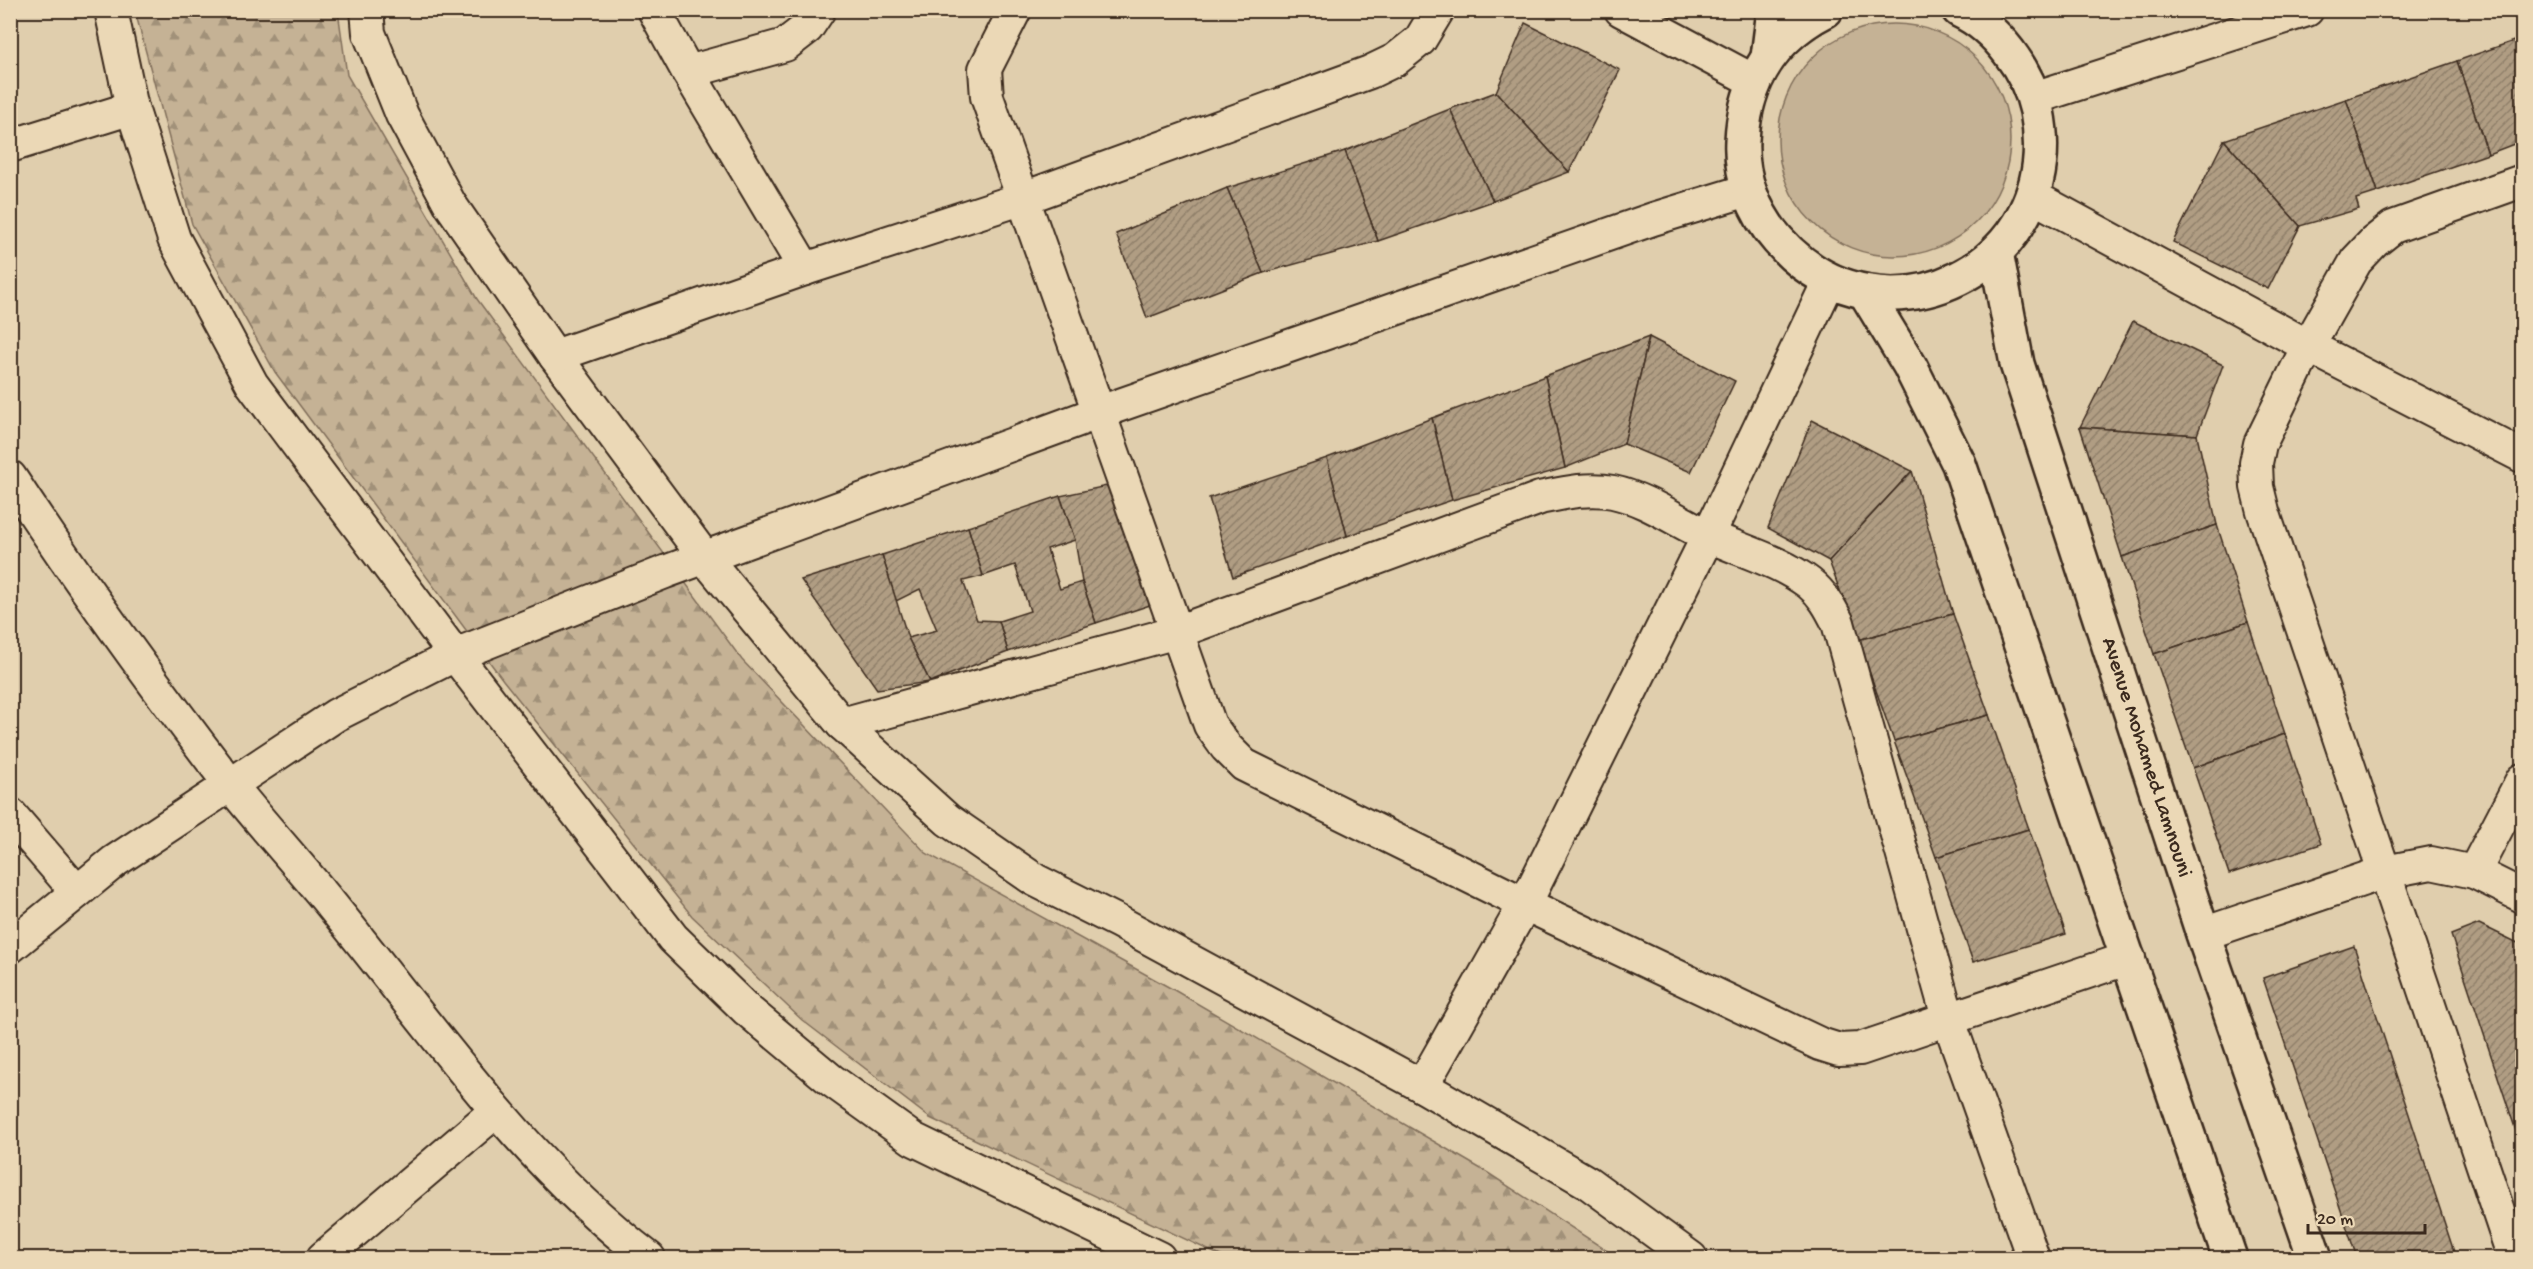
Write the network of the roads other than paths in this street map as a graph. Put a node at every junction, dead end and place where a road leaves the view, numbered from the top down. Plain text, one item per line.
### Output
1 (111, 10) edge
2 (367, 10) edge
3 (654, 10) edge
4 (819, 10) edge
5 (1015, 10) edge
6 (1438, 10) edge
7 (1621, 10) edge
8 (1774, 10) edge
9 (1826, 10) edge
10 (2307, 10) edge
11 (1962, 11) edge
12 (1761, 69) junction
13 (688, 72) junction
14 (2034, 98) junction
15 (132, 108) junction
16 (10, 146) edge
17 (2523, 181) edge
18 (1748, 190) junction
19 (2032, 196) junction
20 (1024, 198) junction
21 (1996, 252) junction
22 (805, 269) junction
23 (1829, 281) junction
24 (1865, 292) junction
25 (2308, 346) junction
26 (555, 356) junction
27 (1100, 411) junction
28 (2523, 456) edge
29 (10, 477) edge
30 (1708, 536) junction
31 (705, 558) junction
32 (1177, 632) junction
33 (455, 656) junction
34 (842, 724) junction
35 (2523, 780) edge
36 (230, 784) junction
37 (10, 814) edge
38 (2385, 872) junction
39 (2474, 872) junction
40 (77, 892) junction
41 (2523, 896) edge
42 (1525, 904) junction
43 (2203, 934) junction
44 (10, 947) edge
45 (2128, 958) junction
46 (1948, 1018) junction
47 (1422, 1086) junction
48 (495, 1111) junction
49 (323, 1258) edge
50 (649, 1258) edge
51 (1160, 1258) edge
52 (1691, 1258) edge
53 (2033, 1258) edge
54 (2230, 1258) edge
55 (2315, 1258) edge
56 (2514, 1258) edge

1 - 15 street
2 - 26 street
3 - 13 street
4 - 13 street
5 - 20 street
6 - 20 street
7 - 12 street
8 - 12 street
9 - 12 street
10 - 14 street
11 - 14 street
12 - 18 street
13 - 22 street
14 - 19 street
15 - 16 street
15 - 33 street
17 - 25 street
18 - 23 street
18 - 27 street
19 - 21 street
19 - 25 street
20 - 22 street
20 - 27 street
21 - 24 street
21 - 43 street, Avenue Mohamed Lamnouni
22 - 26 street
23 - 24 street
23 - 30 street
24 - 45 street
25 - 28 street
25 - 38 street
26 - 31 street
27 - 31 street
27 - 32 street
29 - 36 street
30 - 32 street
30 - 42 street
30 - 46 street
31 - 33 street
31 - 34 street
32 - 34 street
32 - 42 street
33 - 36 street
33 - 51 street
34 - 47 street
35 - 39 street
36 - 40 street
36 - 48 street
37 - 40 street
38 - 39 street
38 - 43 street
38 - 56 street
39 - 41 street
40 - 44 street
42 - 46 street
42 - 47 street
43 - 55 street, Avenue Mohamed Lamnouni
45 - 46 street
45 - 54 street
46 - 53 street
47 - 52 street
48 - 49 street
48 - 50 street

